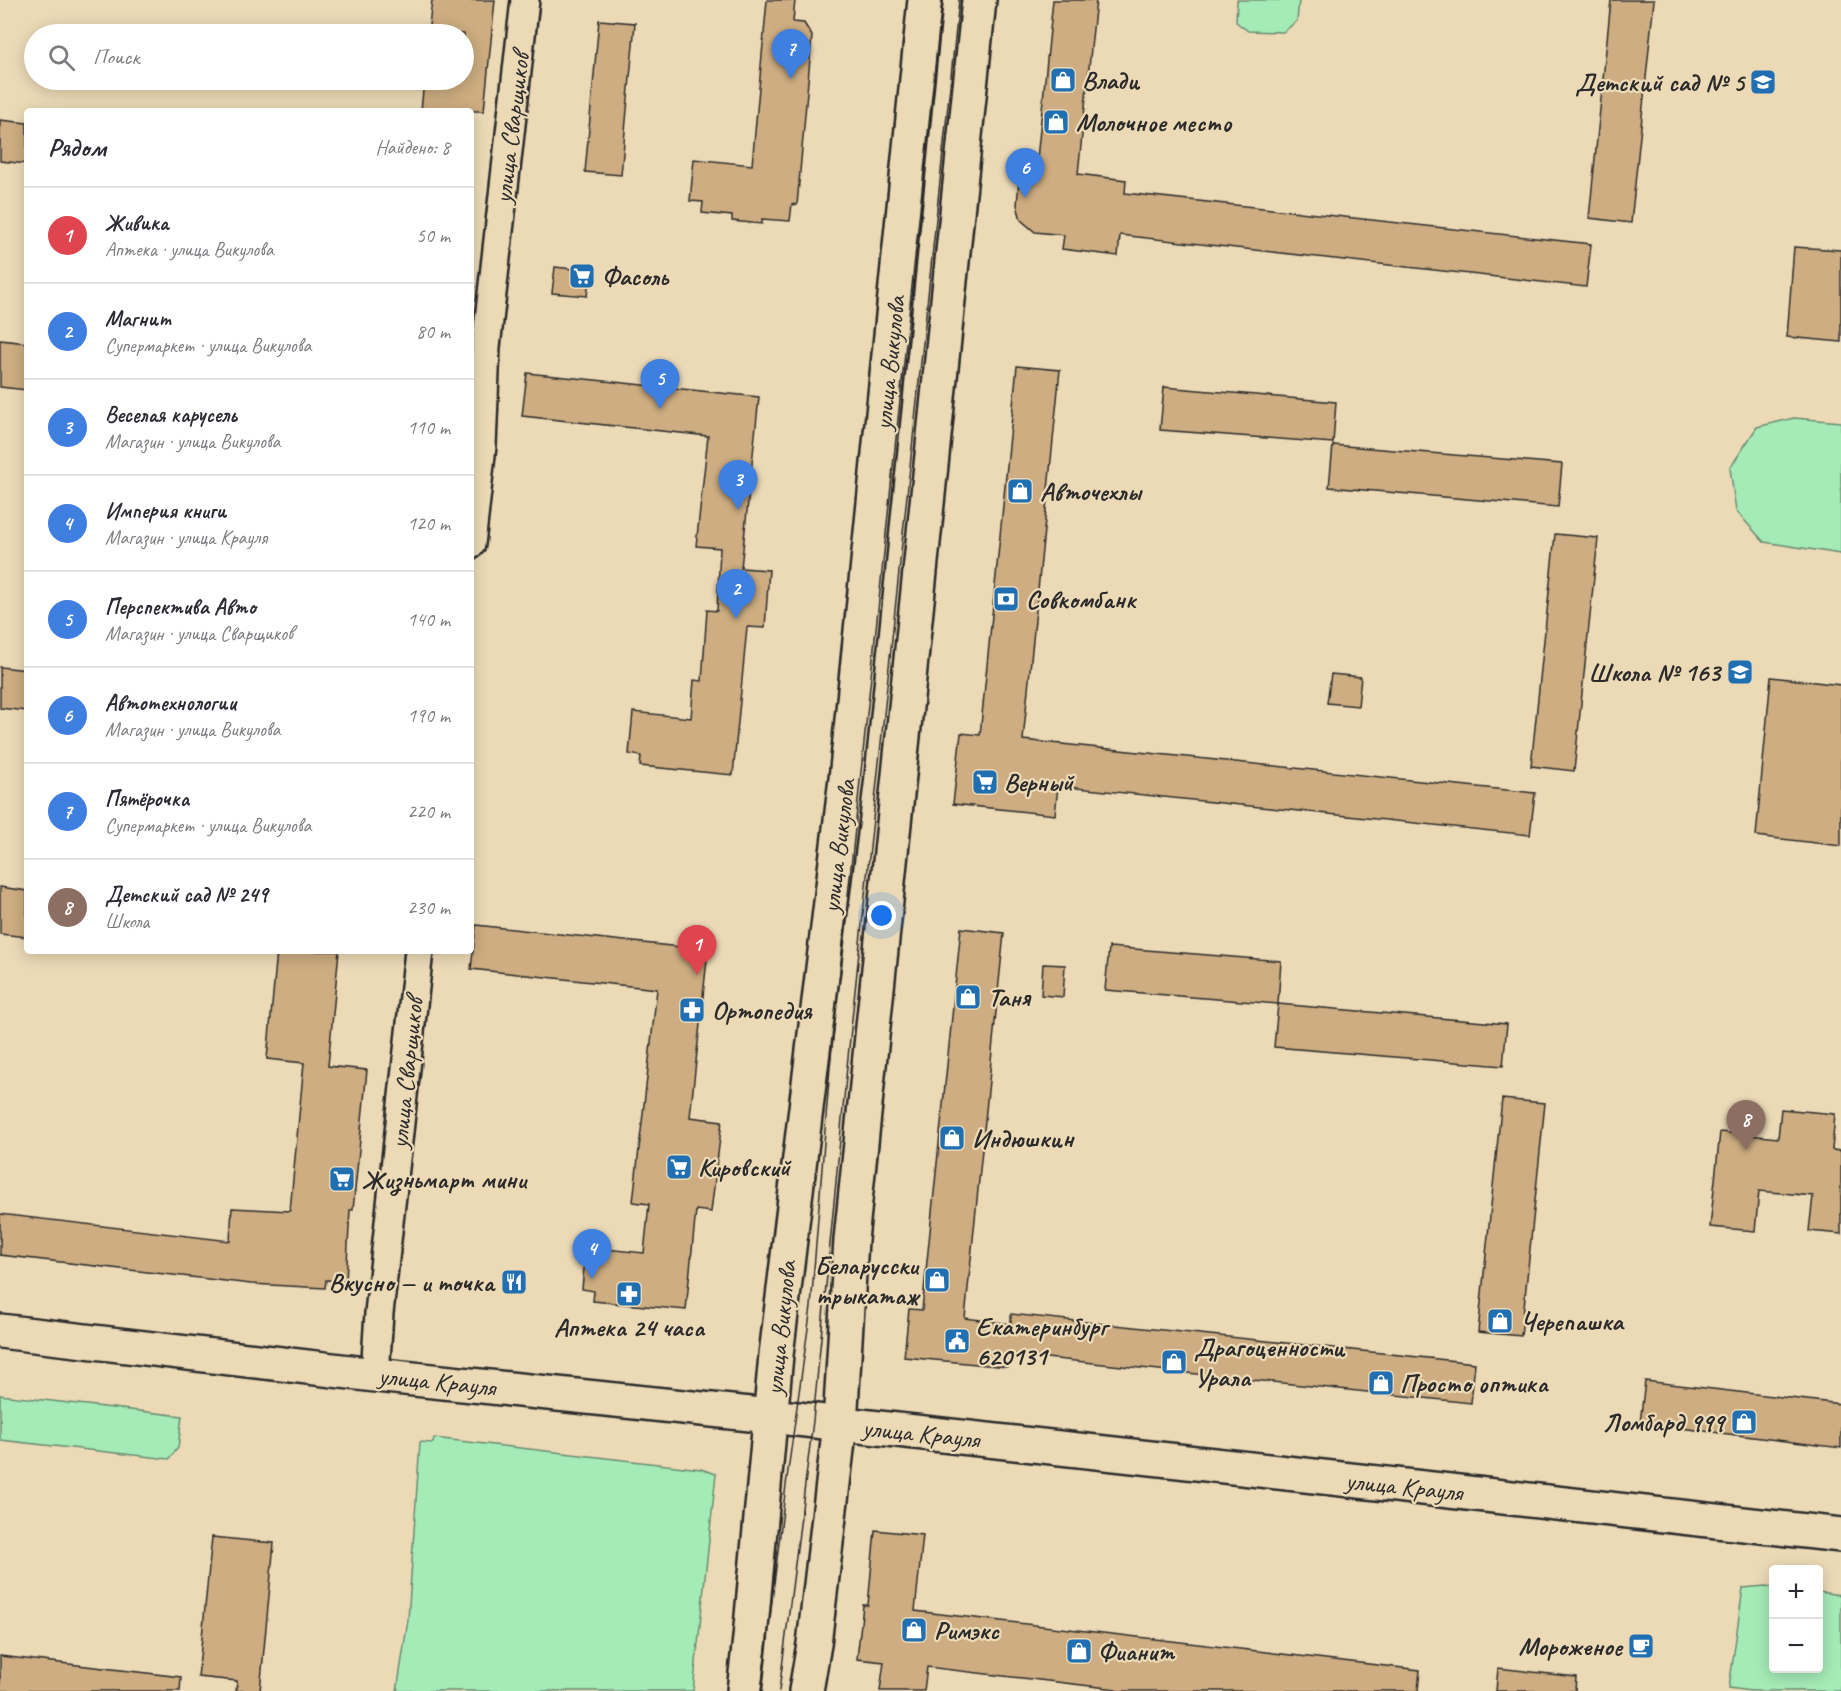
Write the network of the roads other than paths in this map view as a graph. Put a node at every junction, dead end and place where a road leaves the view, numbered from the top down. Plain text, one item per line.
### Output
1 (525, 0) edge
2 (925, 0) edge
3 (979, 0) edge
4 (474, 517) edge
5 (419, 954) edge
6 (0, 1331) edge
7 (375, 1375) junction
8 (770, 1416) junction
9 (840, 1424) junction
10 (1841, 1535) edge
11 (744, 1691) edge
12 (806, 1691) edge

1 - 4 street, улица Сварщиков
2 - 8 street, улица Викулова
3 - 9 street, улица Викулова
5 - 7 street, улица Сварщиков
6 - 7 street, улица Крауля
7 - 8 street, улица Крауля
8 - 9 street, улица Крауля
8 - 11 street, улица Викулова
9 - 10 street, улица Крауля
9 - 12 street, улица Викулова

